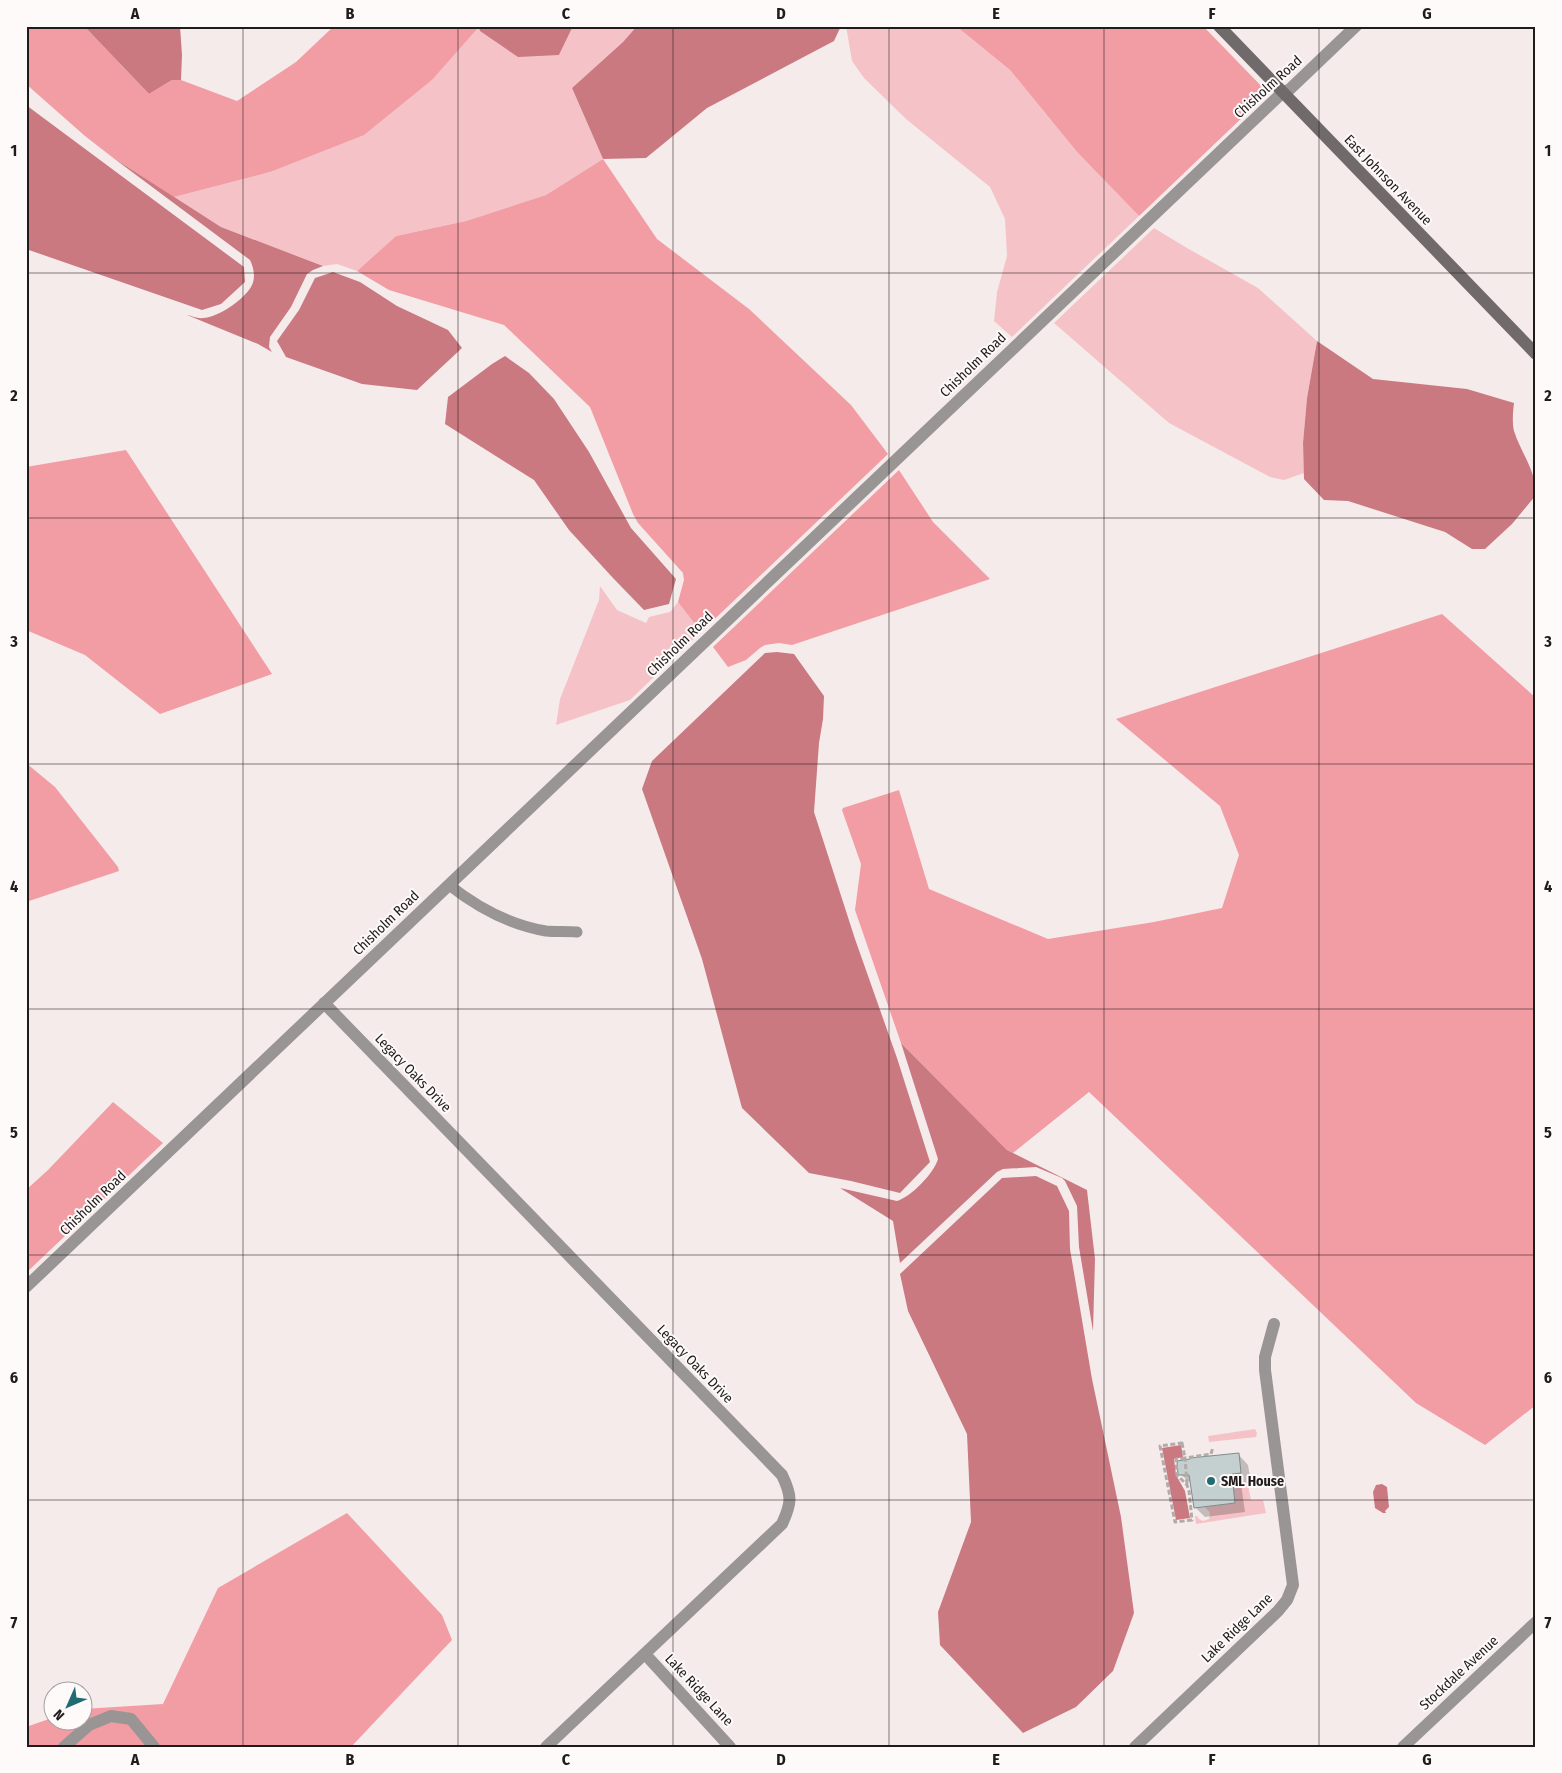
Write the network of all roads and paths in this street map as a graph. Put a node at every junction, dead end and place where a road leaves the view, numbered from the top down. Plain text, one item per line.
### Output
1 (1219, 26) edge
2 (1356, 26) edge
3 (1282, 93) junction
4 (1536, 354) edge
5 (449, 885) junction
6 (576, 932) dead end
7 (324, 1004) junction
8 (26, 1287) edge
9 (1274, 1324) dead end
10 (1212, 1447) dead end
11 (1185, 1458) junction
12 (1187, 1485) junction
13 (1536, 1622) edge
14 (645, 1654) junction
15 (64, 1747) edge
16 (154, 1747) edge
17 (546, 1747) edge
18 (730, 1747) edge
19 (1135, 1747) edge
20 (1403, 1747) edge

1 - 3 main road, East Johnson Avenue
2 - 3 street, Chisholm Road
3 - 4 main road, East Johnson Avenue
3 - 5 street, Chisholm Road
5 - 6 lane
5 - 7 street, Chisholm Road
7 - 8 street, Chisholm Road
7 - 14 street, Legacy Oaks Drive
9 - 19 street, Lake Ridge Lane
10 - 11 path
11 - 12 path
11 - 12 path
11 - 12 path
13 - 20 street, Stockdale Avenue
14 - 17 street, Legacy Oaks Drive
14 - 18 street, Lake Ridge Lane
15 - 16 street

